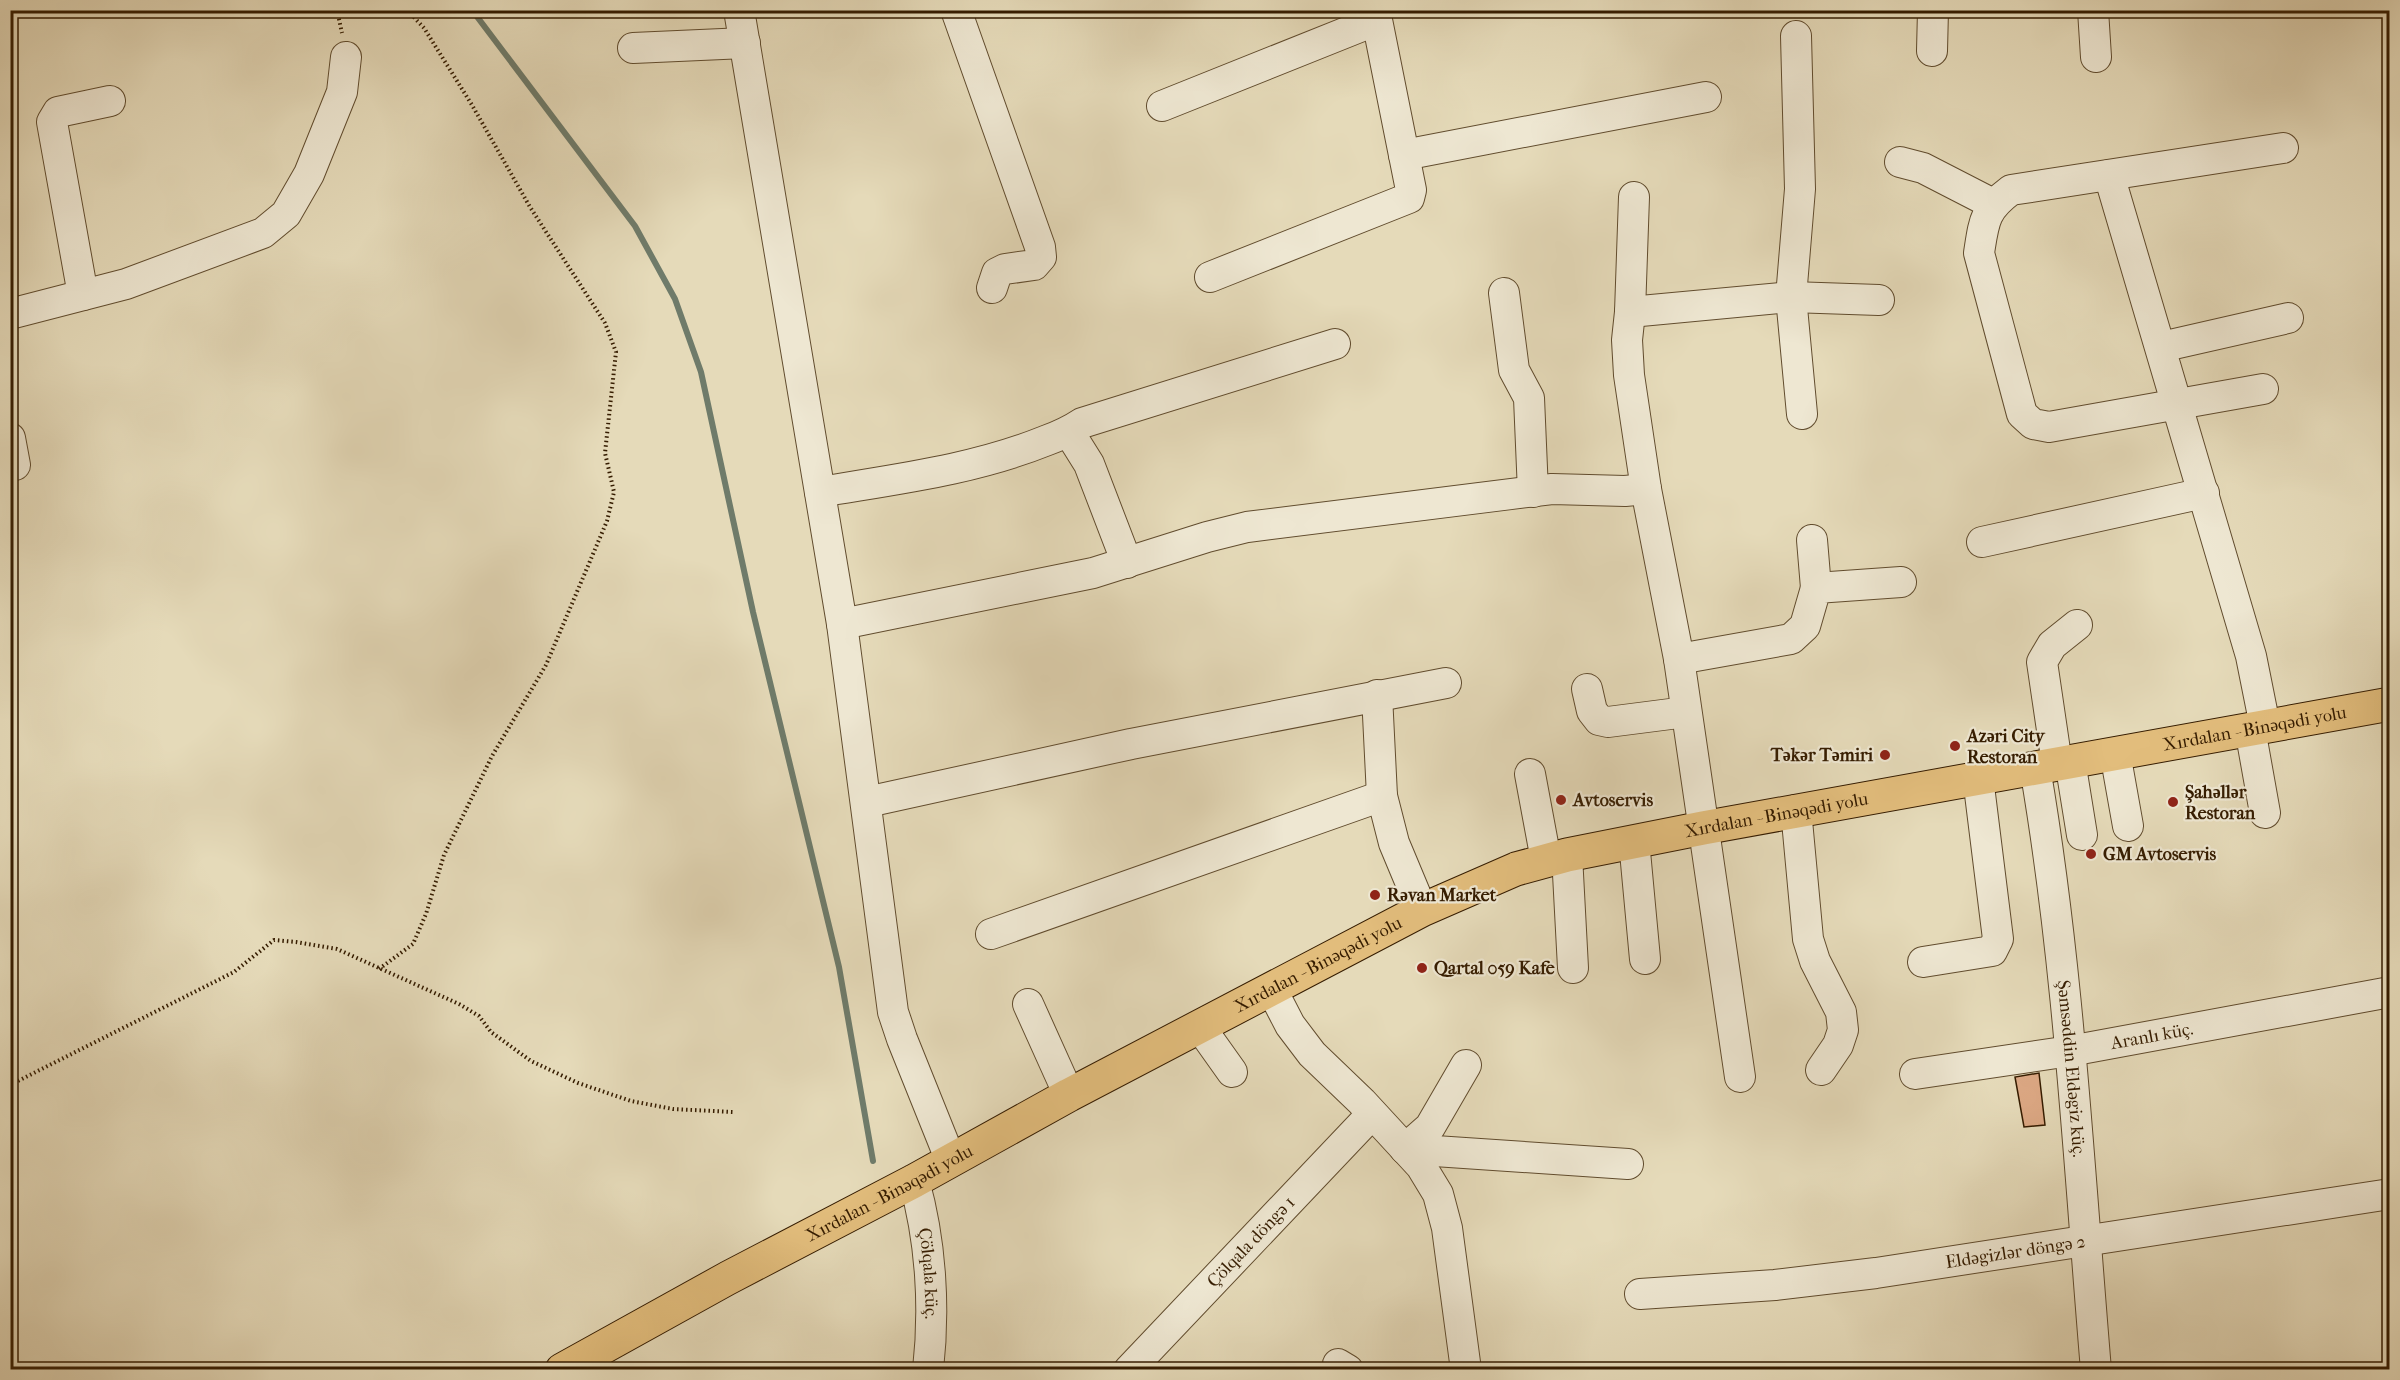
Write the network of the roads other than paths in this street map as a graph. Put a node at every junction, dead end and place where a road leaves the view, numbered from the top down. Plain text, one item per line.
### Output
1 (739, 10) edge
2 (956, 10) edge
3 (1933, 10) edge
4 (2093, 10) edge
5 (1376, 15) edge
6 (1796, 36) dead end
7 (745, 43) junction
8 (633, 48) dead end
9 (1932, 51) dead end
10 (346, 57) dead end
11 (2096, 57) dead end
12 (1706, 97) dead end
13 (110, 101) dead end
14 (1162, 105) dead end
15 (2283, 148) dead end
16 (1404, 155) junction
17 (1899, 162) dead end
18 (2109, 175) junction
19 (1634, 197) dead end
20 (1993, 204) junction
21 (1209, 277) dead end
22 (992, 288) dead end
23 (1504, 293) dead end
24 (83, 296) junction
25 (1791, 297) junction
26 (1880, 300) dead end
27 (1630, 312) junction
28 (10, 314) edge
29 (2288, 318) dead end
30 (1335, 344) dead end
31 (2161, 347) junction
32 (2264, 389) dead end
33 (2178, 404) junction
34 (1802, 414) dead end
35 (1069, 432) junction
36 (1646, 489) junction
37 (820, 492) junction
38 (1533, 492) junction
39 (2204, 493) junction
40 (1812, 540) dead end
41 (1982, 542) dead end
42 (1127, 563) junction
43 (1901, 582) dead end
44 (1816, 588) junction
45 (842, 624) junction
46 (2077, 625) dead end
47 (1679, 659) junction
48 (1446, 683) dead end
49 (1587, 689) dead end
50 (1377, 695) junction
51 (2389, 709) edge
52 (1686, 712) junction
53 (2257, 728) junction
54 (2115, 753) junction
55 (2054, 764) junction
56 (1530, 774) dead end
57 (1978, 778) junction
58 (1382, 796) junction
59 (867, 802) junction
60 (1796, 810) junction
61 (2265, 813) dead end
62 (2128, 826) dead end
63 (1703, 828) junction
64 (2082, 835) dead end
65 (1634, 842) junction
66 (1557, 858) junction
67 (1422, 910) junction
68 (991, 934) dead end
69 (1645, 959) dead end
70 (1923, 962) dead end
71 (1573, 968) dead end
72 (1272, 990) junction
73 (2390, 992) edge
74 (1028, 1004) dead end
75 (1200, 1027) junction
76 (2070, 1051) junction
77 (1466, 1065) dead end
78 (1821, 1070) dead end
79 (1232, 1072) dead end
80 (1915, 1074) dead end
81 (1740, 1077) dead end
82 (1069, 1095) junction
83 (1372, 1114) junction
84 (1405, 1149) junction
85 (951, 1161) junction
86 (1629, 1164) dead end
87 (914, 1181) junction
88 (2390, 1194) edge
89 (2085, 1241) junction
90 (1640, 1294) dead end
91 (562, 1370) edge
92 (928, 1370) edge
93 (1129, 1370) edge
94 (1466, 1370) edge
95 (2096, 1370) edge

1 - 7 street
2 - 22 street
3 - 9 street
4 - 11 street
5 - 14 street
5 - 16 street
6 - 25 street
7 - 8 street
7 - 37 street
10 - 24 street
12 - 16 street
13 - 24 street
15 - 18 street
16 - 21 street
17 - 20 street
18 - 20 street
18 - 31 street
19 - 27 street
20 - 33 street
23 - 38 street
24 - 28 street
25 - 26 street
25 - 27 street
25 - 34 street
27 - 36 street
29 - 31 street
30 - 35 street
31 - 33 street
32 - 33 street
33 - 39 street
35 - 37 street
35 - 42 street
36 - 38 street
36 - 47 street
37 - 45 street
38 - 42 street
39 - 41 street
39 - 53 street
40 - 44 street
42 - 45 street
43 - 44 street
44 - 47 street
45 - 59 street
46 - 55 street
47 - 52 street
48 - 50 street
49 - 52 street
50 - 58 street
50 - 59 street
51 - 53 main road, Xırdalan - Binəqədi yolu
52 - 63 street
53 - 54 main road, Xırdalan - Binəqədi yolu
53 - 61 street
54 - 55 main road, Xırdalan - Binəqədi yolu
54 - 62 street
55 - 57 main road, Xırdalan - Binəqədi yolu
55 - 64 street
55 - 76 street, Şəmsəddin Eldəgiz küç.
56 - 66 street
57 - 60 main road, Xırdalan - Binəqədi yolu
57 - 70 street
58 - 67 street
58 - 68 street
59 - 85 street
60 - 63 main road, Xırdalan - Binəqədi yolu
60 - 78 street
63 - 65 main road, Xırdalan - Binəqədi yolu
63 - 81 street
65 - 66 main road, Xırdalan - Binəqədi yolu
65 - 69 street
66 - 67 main road, Xırdalan - Binəqədi yolu
66 - 71 street
67 - 72 main road, Xırdalan - Binəqədi yolu
72 - 75 main road, Xırdalan - Binəqədi yolu
72 - 83 street
73 - 76 street, Aranlı küç.
74 - 82 street
75 - 79 street
75 - 82 main road, Xırdalan - Binəqədi yolu
76 - 80 street, Aranlı küç.
76 - 89 street, Şəmsəddin Eldəgiz küç.
77 - 84 street
82 - 85 main road, Xırdalan - Binəqədi yolu
83 - 84 street
83 - 93 street, Çölqala döngə 1
84 - 86 street
84 - 94 street
85 - 87 main road, Xırdalan - Binəqədi yolu
87 - 91 main road, Xırdalan - Binəqədi yolu
87 - 92 street, Çölqala küç.
88 - 89 street, Eldəgizlər döngə 2
89 - 90 street, Eldəgizlər döngə 2
89 - 95 street, Şəmsəddin Eldəgiz küç.

